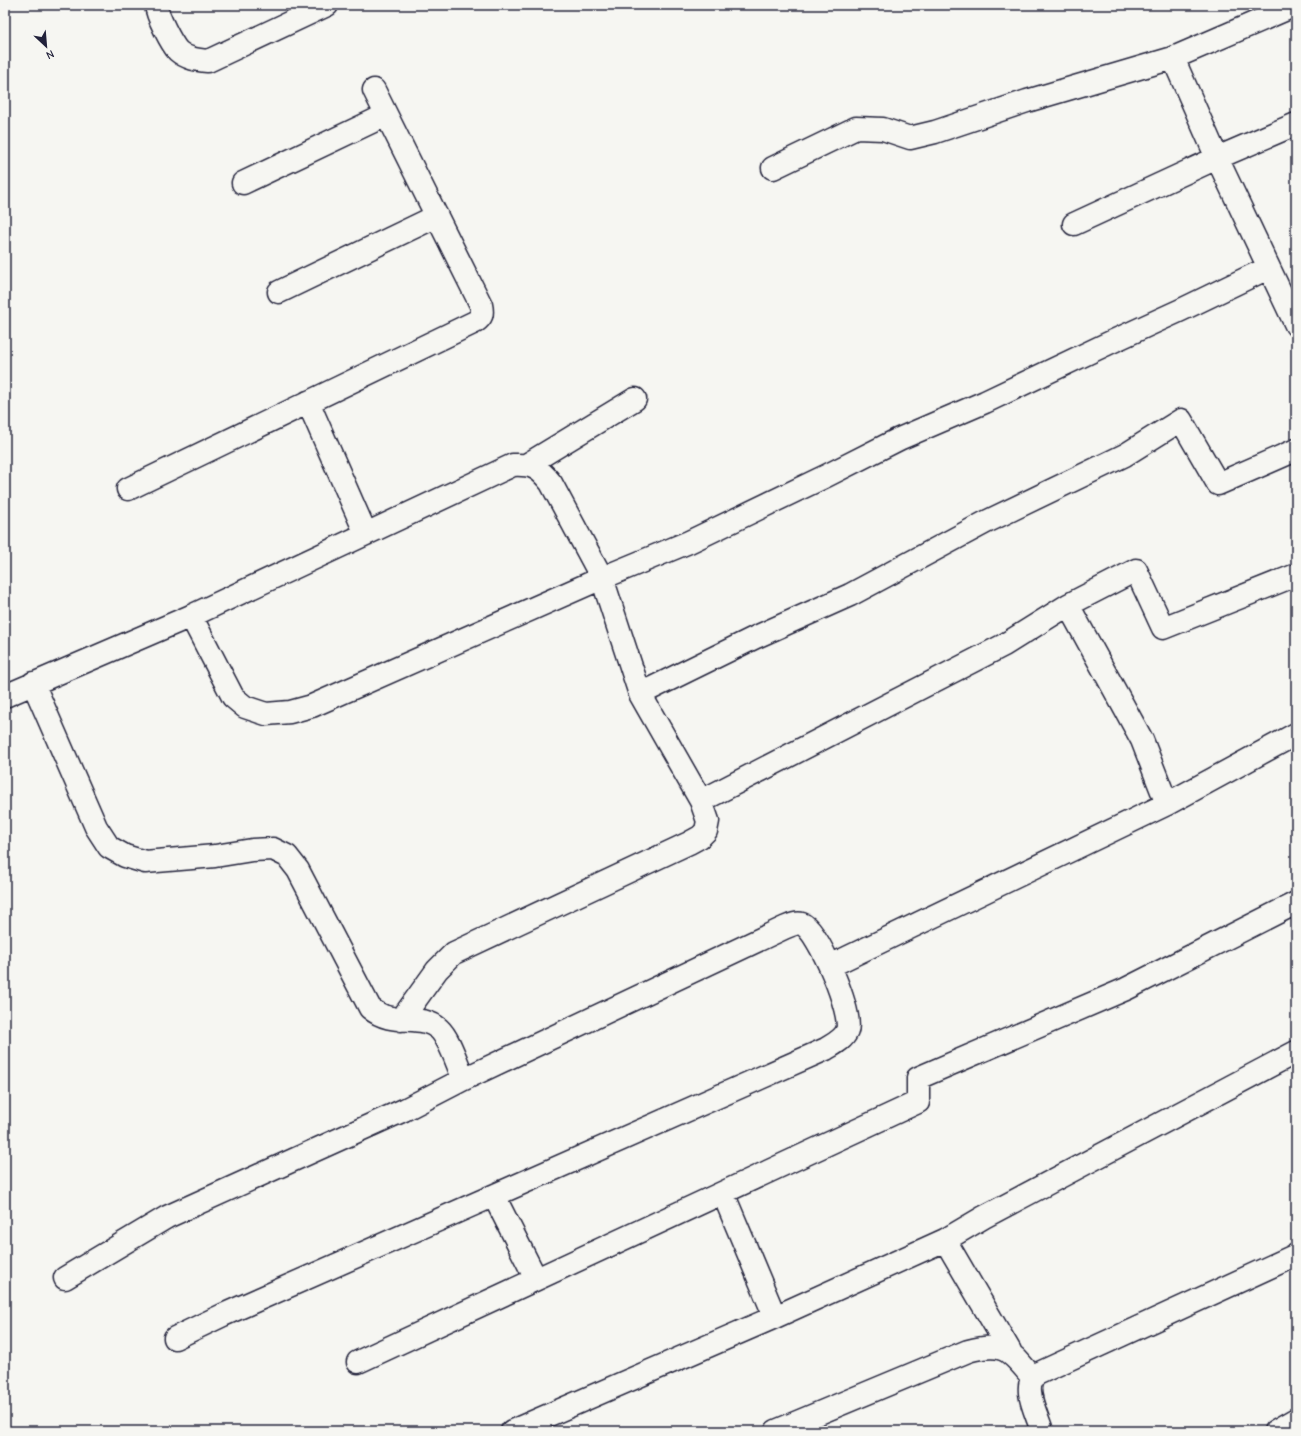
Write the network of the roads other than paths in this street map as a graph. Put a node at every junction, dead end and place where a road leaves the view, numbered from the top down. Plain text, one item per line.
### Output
1 (327, 5) edge
2 (1296, 5) edge
3 (154, 6) edge
4 (1173, 58) junction
5 (374, 90) dead end
6 (386, 115) junction
7 (1296, 124) edge
8 (1217, 158) junction
9 (773, 168) dead end
10 (243, 183) dead end
11 (437, 216) junction
12 (1074, 224) dead end
13 (1268, 268) junction
14 (279, 292) dead end
15 (1296, 325) edge
16 (635, 399) dead end
17 (308, 402) junction
18 (1296, 450) edge
19 (528, 464) junction
20 (128, 488) dead end
21 (366, 534) junction
22 (1296, 575) edge
23 (602, 578) junction
24 (1068, 605) junction
25 (191, 616) junction
26 (33, 683) junction
27 (640, 694) junction
28 (5, 696) edge
29 (1296, 734) edge
30 (701, 801) junction
31 (1167, 804) junction
32 (1296, 903) edge
33 (830, 966) junction
34 (401, 1020) junction
35 (1296, 1052) edge
36 (464, 1079) junction
37 (723, 1193) junction
38 (494, 1196) junction
39 (945, 1240) junction
40 (1296, 1255) edge
41 (65, 1278) dead end
42 (536, 1279) junction
43 (775, 1318) junction
44 (175, 1338) dead end
45 (1010, 1351) junction
46 (358, 1362) dead end
47 (1032, 1377) junction
48 (1296, 1419) edge
49 (512, 1431) edge
50 (776, 1431) edge
51 (1040, 1431) edge
52 (1275, 1431) edge

1 - 3 street
2 - 4 street
4 - 8 street
4 - 9 street
5 - 6 street
6 - 10 street
6 - 11 street
7 - 8 street
8 - 12 street
8 - 13 street
11 - 14 street
11 - 17 street
13 - 15 street
13 - 23 street
16 - 19 street
17 - 20 street
17 - 21 street
18 - 27 street
19 - 21 street
19 - 23 street
21 - 25 street
22 - 24 street
23 - 25 street
23 - 27 street
24 - 30 street
24 - 31 street
25 - 26 street
26 - 28 street
26 - 34 street
27 - 30 street
29 - 31 street
30 - 34 street
31 - 33 street
32 - 37 street
33 - 36 street
33 - 38 street
34 - 36 street
35 - 39 street
36 - 41 street
37 - 42 street
37 - 43 street
38 - 42 street
38 - 44 street
39 - 43 street
39 - 45 street
40 - 47 street
42 - 46 street
43 - 49 street
45 - 47 street
45 - 50 street
47 - 51 street
48 - 52 street

